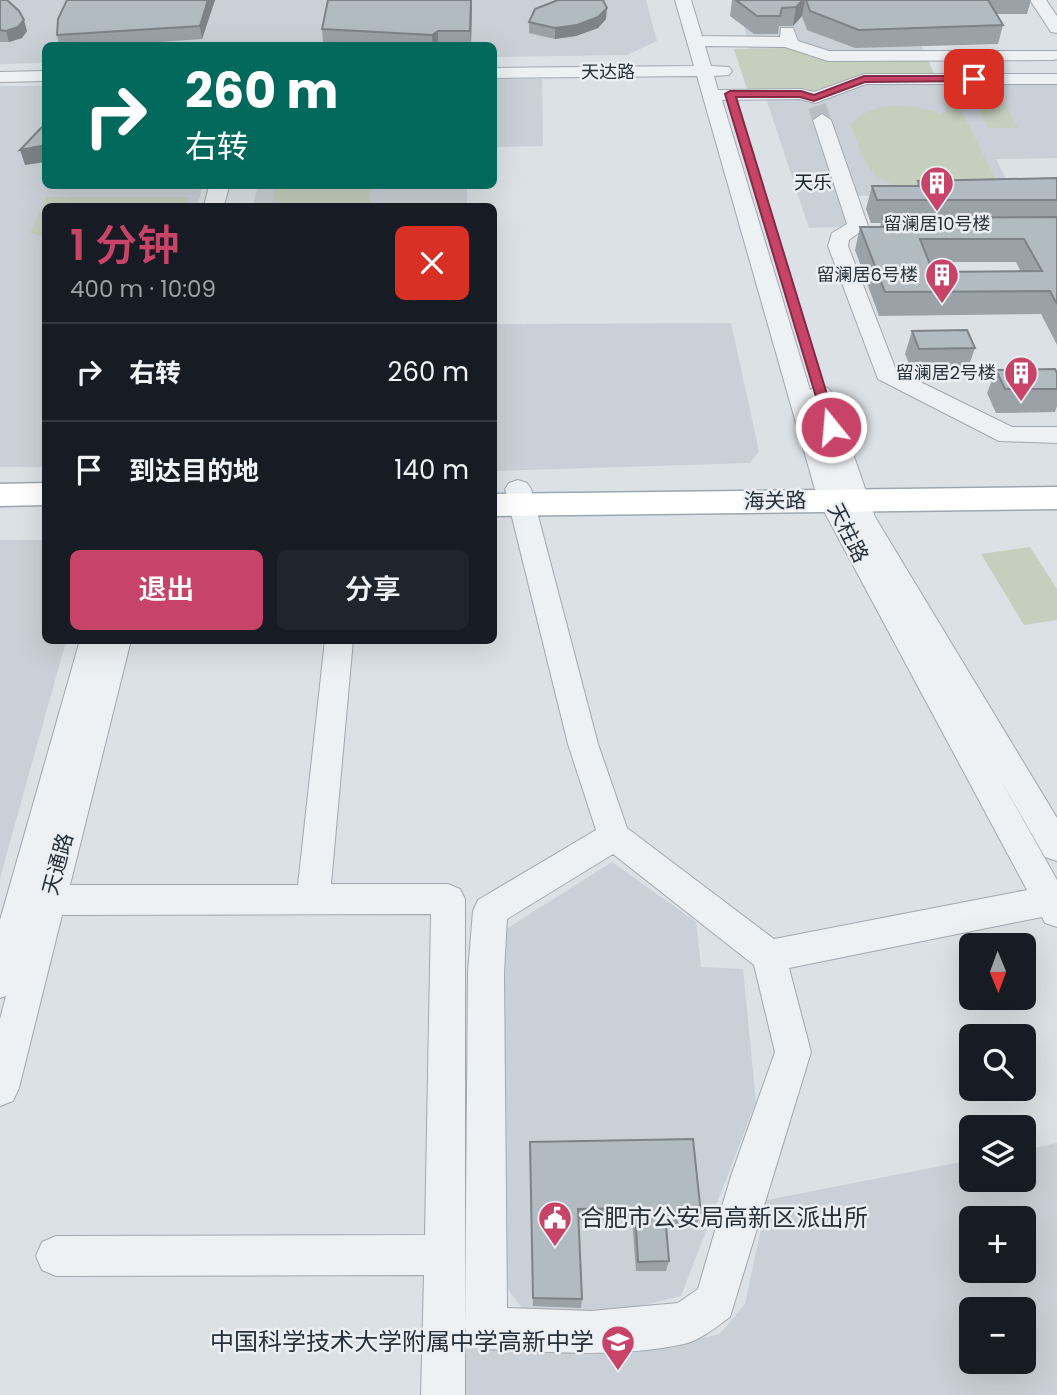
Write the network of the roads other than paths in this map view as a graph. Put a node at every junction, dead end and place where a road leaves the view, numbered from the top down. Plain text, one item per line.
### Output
1 (682, 0) edge
2 (1038, 0) edge
3 (704, 10) edge
4 (1057, 28) edge
5 (695, 41) junction
6 (715, 41) junction
7 (1056, 55) edge
8 (828, 56) junction
9 (497, 67) edge
10 (713, 68) junction
11 (0, 69) edge
12 (42, 69) edge
13 (497, 73) edge
14 (0, 76) edge
15 (42, 76) edge
16 (1057, 79) edge
17 (853, 83) junction
18 (721, 94) junction
19 (818, 108) junction
20 (847, 232) junction
21 (873, 232) edge
22 (1057, 435) edge
23 (1057, 484) edge
24 (841, 493) junction
25 (42, 494) edge
26 (0, 495) edge
27 (507, 497) edge
28 (1057, 498) edge
29 (0, 509) edge
30 (42, 509) edge
31 (93, 644) edge
32 (116, 644) edge
33 (339, 644) edge
34 (614, 836) junction
35 (1057, 847) edge
36 (49, 900) junction
37 (313, 901) junction
38 (1055, 904) edge
39 (769, 956) junction
40 (0, 982) edge
41 (0, 1088) edge
42 (444, 1255) junction
43 (57, 1256) dead end
44 (443, 1395) edge

1 - 5 street, 天柱路
2 - 4 street
3 - 6 street, 天柱路
5 - 6 street
5 - 10 street, 天柱路
6 - 8 street
6 - 10 street, 天柱路
7 - 8 street
8 - 17 street
9 - 10 street, 天达路
10 - 13 street, 天达路
10 - 18 street, 天柱路
11 - 12 street
14 - 15 street
16 - 17 street
17 - 19 street
18 - 19 street
18 - 24 street, 天柱路
19 - 20 street
20 - 21 street
20 - 22 street
23 - 24 main road, 海关路
24 - 27 main road, 海关路
24 - 28 main road, 海关路
24 - 35 street, 天柱路
24 - 38 street, 天柱路
25 - 26 main road
27 - 34 street
29 - 30 main road
31 - 40 street, 天通路
32 - 36 street, 天通路
33 - 37 street
34 - 39 street
34 - 39 street
36 - 37 street
36 - 41 street, 天通路
37 - 42 street
38 - 39 street
42 - 43 street
42 - 44 street

